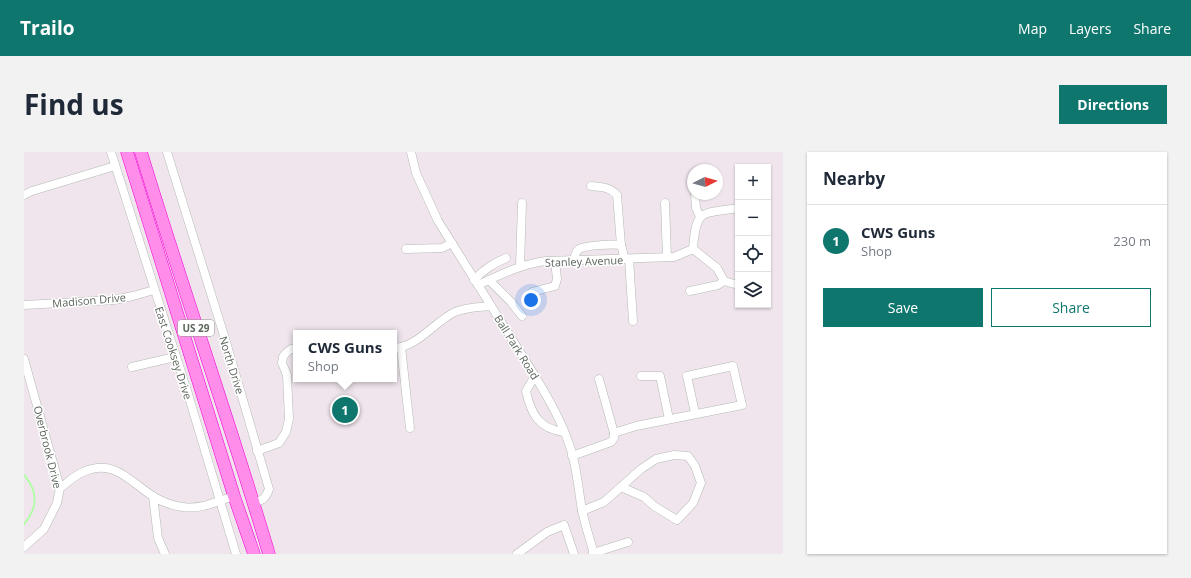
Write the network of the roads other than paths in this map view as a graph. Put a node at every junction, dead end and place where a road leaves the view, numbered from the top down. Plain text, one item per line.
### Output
1 (110, 152) edge
2 (127, 152) edge
3 (141, 152) edge
4 (166, 152) edge
5 (411, 152) edge
6 (115, 166) junction
7 (591, 186) dead end
8 (24, 195) edge
9 (695, 200) edge
10 (522, 203) dead end
11 (665, 203) dead end
12 (735, 208) edge
13 (700, 217) junction
14 (452, 243) junction
15 (621, 245) junction
16 (406, 249) dead end
17 (693, 249) junction
18 (667, 257) junction
19 (506, 258) dead end
20 (626, 259) junction
21 (555, 261) junction
22 (574, 261) junction
23 (520, 266) junction
24 (489, 280) junction
25 (724, 281) junction
26 (476, 282) junction
27 (735, 284) edge
28 (154, 290) junction
29 (690, 291) dead end
30 (532, 292) dead end
31 (24, 306) edge
32 (491, 306) junction
33 (522, 316) dead end
34 (633, 321) dead end
35 (397, 348) edge
36 (293, 349) edge
37 (175, 358) junction
38 (24, 360) edge
39 (132, 367) dead end
40 (535, 376) junction
41 (641, 376) dead end
42 (599, 380) dead end
43 (695, 413) junction
44 (669, 419) junction
45 (410, 428) dead end
46 (564, 432) junction
47 (614, 433) junction
48 (257, 451) junction
49 (572, 456) junction
50 (621, 487) junction
51 (60, 488) junction
52 (154, 496) junction
53 (234, 496) junction
54 (220, 501) junction
55 (254, 503) junction
56 (582, 511) junction
57 (628, 542) dead end
58 (24, 547) edge
59 (28, 554) edge
60 (165, 554) edge
61 (236, 554) edge
62 (254, 554) edge
63 (269, 554) edge
64 (517, 554) edge
65 (574, 554) edge
66 (594, 554) edge

1 - 6 street, East Cooksey Drive
2 - 53 highway, US 29
3 - 55 highway, US 29
4 - 48 street, North Drive
5 - 14 street, Ball Park Road
6 - 8 street
6 - 28 street, East Cooksey Drive
7 - 15 street
9 - 13 street
10 - 23 street
11 - 18 street
12 - 13 street
13 - 17 street
14 - 16 street
14 - 26 street, Ball Park Road
15 - 20 street
15 - 22 street
17 - 18 street, Stanley Avenue
17 - 25 street
18 - 20 street, Stanley Avenue
19 - 26 street
20 - 22 street, Stanley Avenue
20 - 34 street
21 - 22 street, Stanley Avenue
21 - 23 street, Stanley Avenue
21 - 30 street
23 - 24 street, Stanley Avenue
24 - 26 street, Stanley Avenue
24 - 33 street
25 - 27 street
25 - 29 street
26 - 32 street, Ball Park Road
28 - 31 street, Madison Drive
28 - 37 street, East Cooksey Drive
32 - 35 street
32 - 40 street, Ball Park Road
35 - 45 street
36 - 48 street
37 - 39 street
37 - 54 street, East Cooksey Drive
38 - 51 street, Overbrook Drive
40 - 46 street, Ball Park Road
40 - 46 street
41 - 44 street
42 - 47 street
43 - 43 street
43 - 44 street
44 - 47 street
46 - 49 street, Ball Park Road
47 - 49 street
48 - 55 street, North Drive
49 - 56 street, Ball Park Road
50 - 50 street
50 - 56 street
51 - 52 street
51 - 58 street, Overbrook Drive
52 - 54 street
52 - 60 street
53 - 54 street
53 - 62 highway, US 29
54 - 61 street, East Cooksey Drive
55 - 63 highway, US 29
56 - 66 street, Ball Park Road
57 - 66 street
58 - 59 street
64 - 65 street

